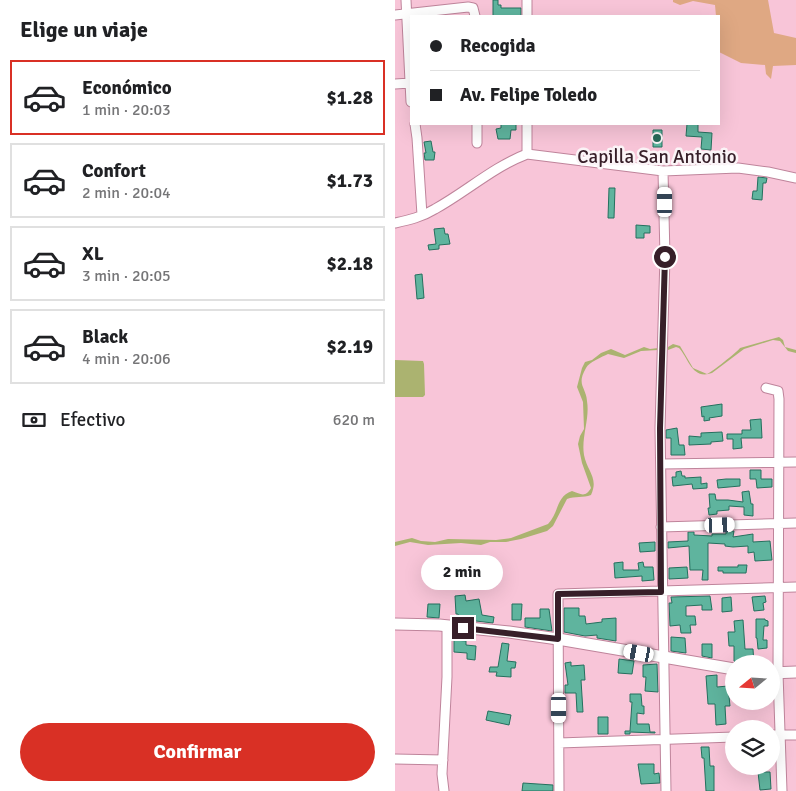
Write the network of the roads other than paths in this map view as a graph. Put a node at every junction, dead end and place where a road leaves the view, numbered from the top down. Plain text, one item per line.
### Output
1 (405, 0) edge
2 (527, 0) edge
3 (406, 14) junction
4 (395, 15) edge
5 (475, 15) edge
6 (527, 15) edge
7 (410, 83) edge
8 (395, 84) edge
9 (415, 125) edge
10 (477, 125) edge
11 (527, 125) edge
12 (477, 143) dead end
13 (527, 154) junction
14 (663, 171) junction
15 (796, 178) edge
16 (422, 215) junction
17 (395, 224) edge
18 (767, 388) dead end
19 (780, 462) junction
20 (796, 462) edge
21 (661, 464) junction
22 (779, 523) junction
23 (796, 523) edge
24 (661, 527) junction
25 (796, 587) edge
26 (779, 588) junction
27 (661, 592) junction
28 (395, 624) edge
29 (447, 626) junction
30 (558, 639) junction
31 (776, 655) edge
32 (663, 657) junction
33 (725, 667) edge
34 (796, 672) edge
35 (780, 673) edge
36 (780, 735) edge
37 (796, 735) edge
38 (725, 737) edge
39 (665, 740) junction
40 (559, 743) junction
41 (395, 759) edge
42 (443, 760) junction
43 (780, 772) edge
44 (444, 791) edge
45 (559, 791) edge
46 (666, 791) edge
47 (782, 791) edge

1 - 3 street
2 - 6 street
3 - 4 street
3 - 5 street
3 - 7 street
7 - 8 street
9 - 16 street
10 - 12 street
11 - 13 street
13 - 14 street
13 - 16 street
14 - 15 street
14 - 21 street
16 - 17 street
18 - 19 street
19 - 20 street
19 - 21 street
19 - 22 street
21 - 24 street
22 - 23 street
22 - 24 street
22 - 26 street
24 - 27 street
25 - 26 street
26 - 27 street
26 - 31 street
27 - 30 street
27 - 32 street
28 - 29 main road
29 - 30 main road
29 - 42 street
30 - 32 main road
30 - 40 street
32 - 33 main road
32 - 39 street
34 - 35 main road
36 - 37 street
38 - 39 street
39 - 40 street
39 - 46 street
40 - 45 street
41 - 42 street
42 - 44 street
43 - 47 street

